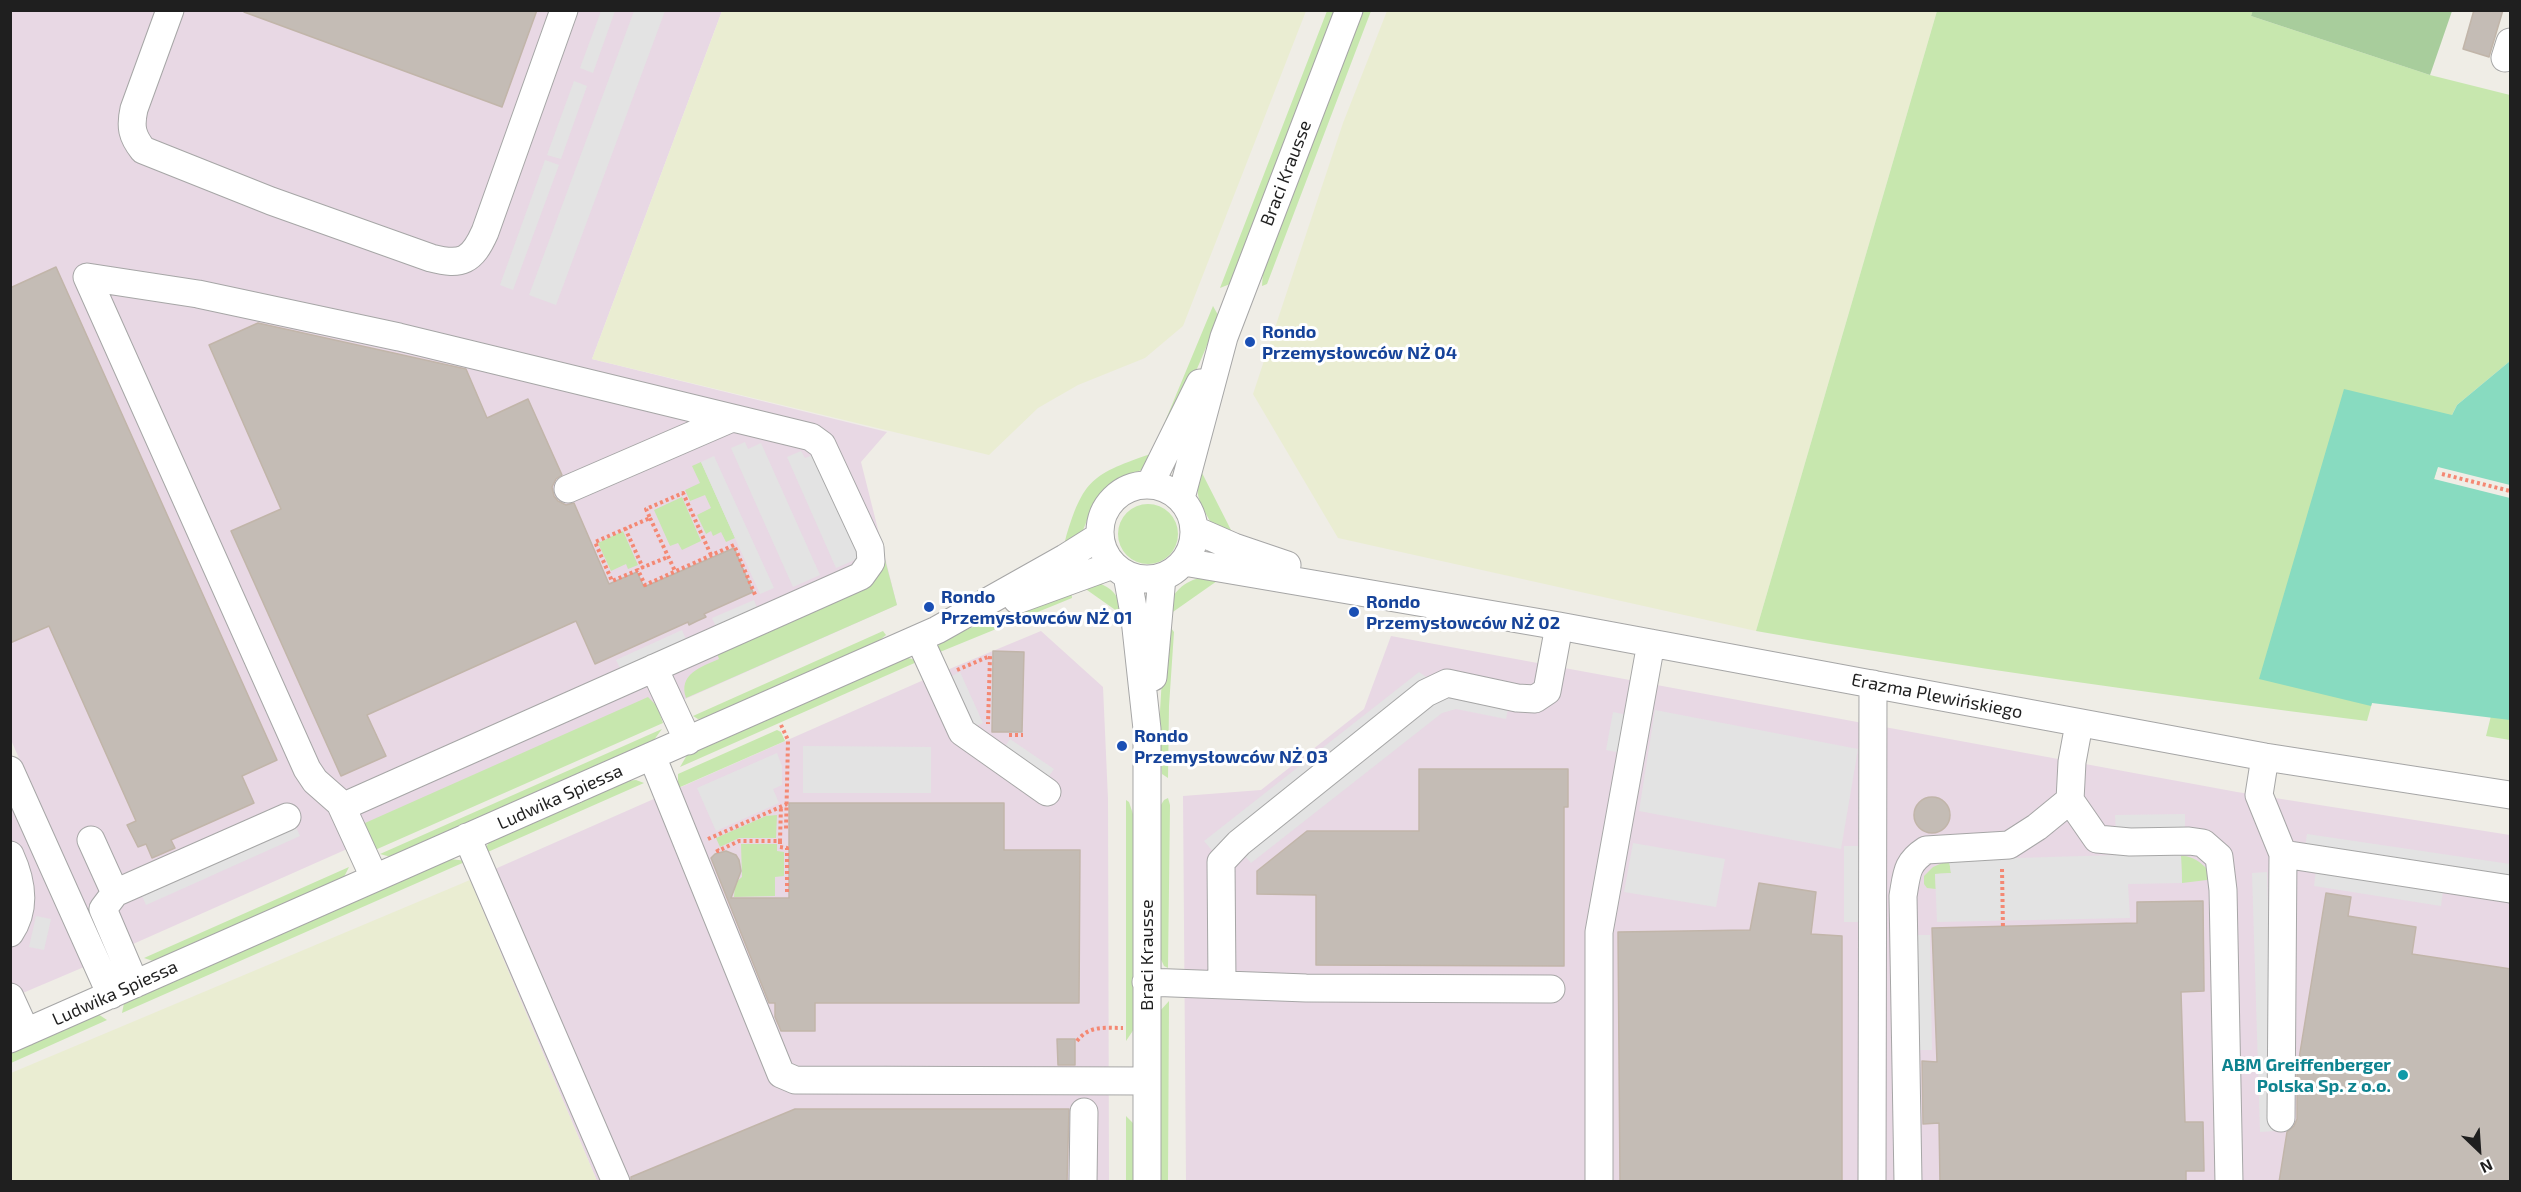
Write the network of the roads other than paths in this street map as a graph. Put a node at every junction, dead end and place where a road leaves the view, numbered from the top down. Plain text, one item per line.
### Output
1 (170, 10) edge
2 (564, 10) edge
3 (1349, 10) edge
4 (1224, 337) junction
5 (732, 418) junction
6 (1150, 484) junction
7 (568, 489) dead end
8 (1181, 498) junction
9 (1195, 530) junction
10 (1100, 536) junction
11 (1184, 562) junction
12 (1120, 570) junction
13 (1162, 577) junction
14 (1365, 592) junction
15 (1559, 626) junction
16 (928, 634) junction
17 (1651, 643) junction
18 (654, 668) junction
19 (1874, 684) junction
20 (2079, 724) junction
21 (1147, 729) junction
22 (688, 741) junction
23 (652, 756) junction
24 (2265, 757) junction
25 (10, 770) edge
26 (1047, 792) dead end
27 (2511, 795) edge
28 (2070, 800) junction
29 (342, 807) junction
30 (286, 817) dead end
31 (467, 837) junction
32 (91, 840) dead end
33 (2283, 854) junction
34 (13, 865) edge
35 (374, 877) junction
36 (2511, 889) edge
37 (115, 893) junction
38 (10, 933) edge
39 (1146, 982) junction
40 (1222, 983) junction
41 (135, 984) junction
42 (1551, 989) dead end
43 (111, 995) junction
44 (10, 997) edge
45 (18, 1035) edge
46 (1147, 1081) junction
47 (1084, 1112) dead end
48 (2281, 1118) dead end
49 (616, 1182) edge
50 (1083, 1182) edge
51 (1147, 1182) edge
52 (1599, 1182) edge
53 (1872, 1182) edge
54 (1908, 1182) edge
55 (2229, 1182) edge

1 - 2 street
3 - 4 street, Braci Krausse
4 - 6 street, Braci Krausse
4 - 8 street, Braci Krausse
5 - 7 street
5 - 18 street
5 - 29 street
6 - 8 street
6 - 10 street
8 - 9 street
9 - 11 street
9 - 14 street, Erazma Plewińskiego
10 - 12 street
10 - 16 street, Ludwika Spiessa
11 - 13 street
11 - 14 street, Erazma Plewińskiego
12 - 13 street
12 - 16 street
12 - 21 street, Braci Krausse
13 - 21 street, Braci Krausse
14 - 15 street, Erazma Plewińskiego
15 - 17 street, Erazma Plewińskiego
15 - 40 street
16 - 22 street, Ludwika Spiessa
16 - 26 street
17 - 19 street, Erazma Plewińskiego
17 - 52 street
18 - 22 street
18 - 29 street
19 - 20 street, Erazma Plewińskiego
19 - 53 street
20 - 24 street, Erazma Plewińskiego
20 - 28 street
21 - 39 street, Braci Krausse
22 - 23 street, Ludwika Spiessa
23 - 31 street, Ludwika Spiessa
23 - 46 street
24 - 27 street, Erazma Plewińskiego
24 - 33 street
25 - 43 street
28 - 54 street
28 - 55 street
29 - 35 street
30 - 37 street
31 - 35 street, Ludwika Spiessa
31 - 49 street
32 - 37 street
33 - 36 street
33 - 48 street
34 - 38 street
35 - 41 street, Ludwika Spiessa
37 - 41 street
39 - 40 street
39 - 46 street, Braci Krausse
40 - 42 street
41 - 43 street, Ludwika Spiessa
43 - 45 street, Ludwika Spiessa
44 - 45 street
46 - 51 street, Braci Krausse
47 - 50 street

